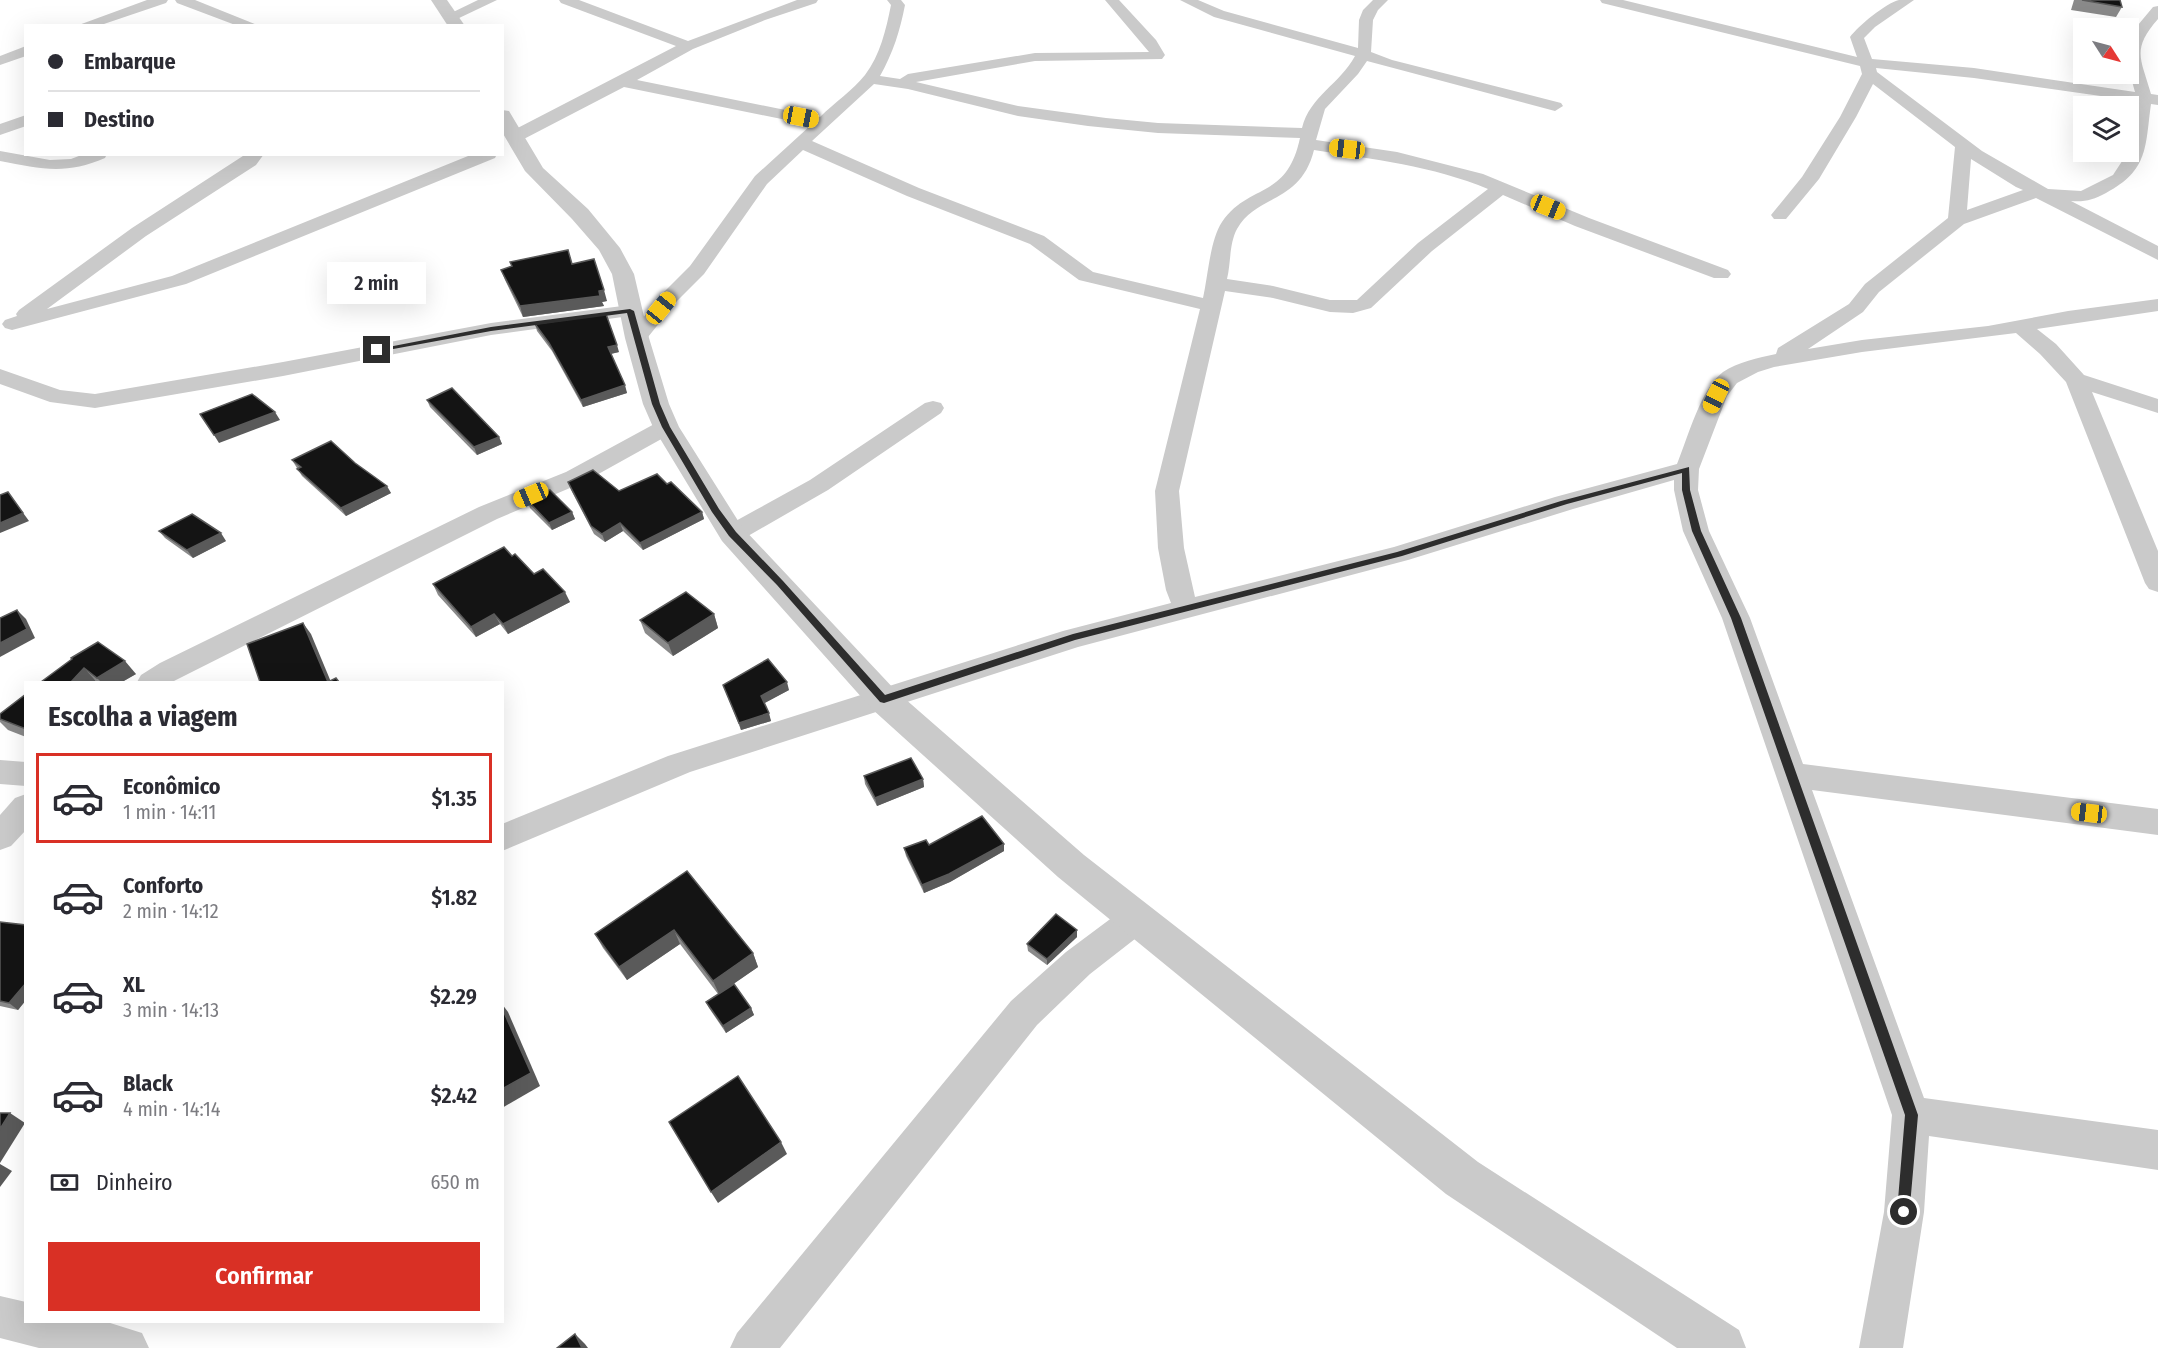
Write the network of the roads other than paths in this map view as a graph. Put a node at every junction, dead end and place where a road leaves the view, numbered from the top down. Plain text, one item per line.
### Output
1 (162, 0) edge
2 (182, 0) edge
3 (439, 0) edge
4 (490, 0) edge
5 (566, 0) edge
6 (811, 0) edge
7 (894, 0) edge
8 (1112, 0) edge
9 (1187, 0) edge
10 (1381, 0) edge
11 (1607, 0) edge
12 (1906, 0) edge
13 (2158, 10) edge
14 (454, 20) edge
15 (89, 24) edge
16 (248, 24) edge
17 (688, 46) junction
18 (24, 51) edge
19 (1363, 54) junction
20 (0, 61) edge
21 (1868, 68) junction
22 (870, 79) junction
23 (896, 81) junction
24 (623, 82) junction
25 (2151, 99) edge
26 (1555, 106) dead end
27 (24, 121) edge
28 (823, 122) junction
29 (0, 130) edge
30 (510, 136) edge
31 (1308, 139) junction
32 (800, 142) junction
33 (1964, 146) junction
34 (0, 156) edge
35 (94, 156) edge
36 (254, 156) edge
37 (464, 156) edge
38 (1501, 188) junction
39 (2041, 192) junction
40 (2084, 197) junction
41 (1780, 214) dead end
42 (2093, 219) junction
43 (1957, 220) junction
44 (2158, 254) edge
45 (1721, 273) dead end
46 (1217, 284) junction
47 (2158, 305) edge
48 (1212, 306) junction
49 (634, 324) junction
50 (2020, 326) junction
51 (6, 327) edge
52 (1773, 361) junction
53 (0, 376) edge
54 (2076, 380) junction
55 (2158, 406) edge
56 (933, 408) dead end
57 (666, 427) junction
58 (1687, 469) junction
59 (732, 534) junction
60 (2151, 550) edge
61 (2158, 583) edge
62 (1187, 609) junction
63 (153, 681) edge
64 (884, 700) junction
65 (0, 772) edge
66 (24, 774) edge
67 (1791, 775) junction
68 (24, 809) edge
69 (2158, 822) edge
70 (0, 837) edge
71 (504, 837) edge
72 (1137, 918) junction
73 (1911, 1115) junction
74 (2158, 1150) edge
75 (0, 1317) edge
76 (24, 1323) edge
77 (25, 1323) edge
78 (127, 1348) edge
79 (752, 1348) edge
80 (1721, 1348) edge
81 (1881, 1348) edge

1 - 15 street
2 - 16 street
3 - 14 street
4 - 14 street
5 - 17 street
6 - 17 street
7 - 22 street
8 - 23 street
9 - 19 street
10 - 19 street
11 - 21 street
12 - 21 street
13 - 25 street
17 - 24 street
18 - 20 street
19 - 26 street
19 - 31 street
21 - 25 street
21 - 33 street
21 - 41 street
22 - 23 street
22 - 28 street
23 - 31 street
24 - 28 street
24 - 30 street
25 - 40 street
27 - 29 street
28 - 32 street
30 - 49 street
31 - 38 street
31 - 46 street
32 - 48 street
32 - 49 street
33 - 39 street
33 - 43 street
34 - 35 street
36 - 51 street
37 - 51 street
38 - 45 street
38 - 46 street
39 - 40 street
39 - 42 street
39 - 43 street
40 - 42 street
42 - 44 street
43 - 52 street
46 - 48 street
47 - 50 street
48 - 62 street
49 - 53 street
49 - 57 street
50 - 52 street
50 - 54 street
52 - 58 street
54 - 55 street
54 - 60 street
56 - 59 street
57 - 59 street
57 - 63 street
58 - 62 street
58 - 67 street
59 - 64 street
60 - 61 street
62 - 64 street
64 - 71 street
64 - 72 street
65 - 66 street
67 - 69 street
67 - 73 street
68 - 70 street
72 - 79 street
72 - 80 street
73 - 74 street
73 - 81 street
75 - 76 street
77 - 78 street

